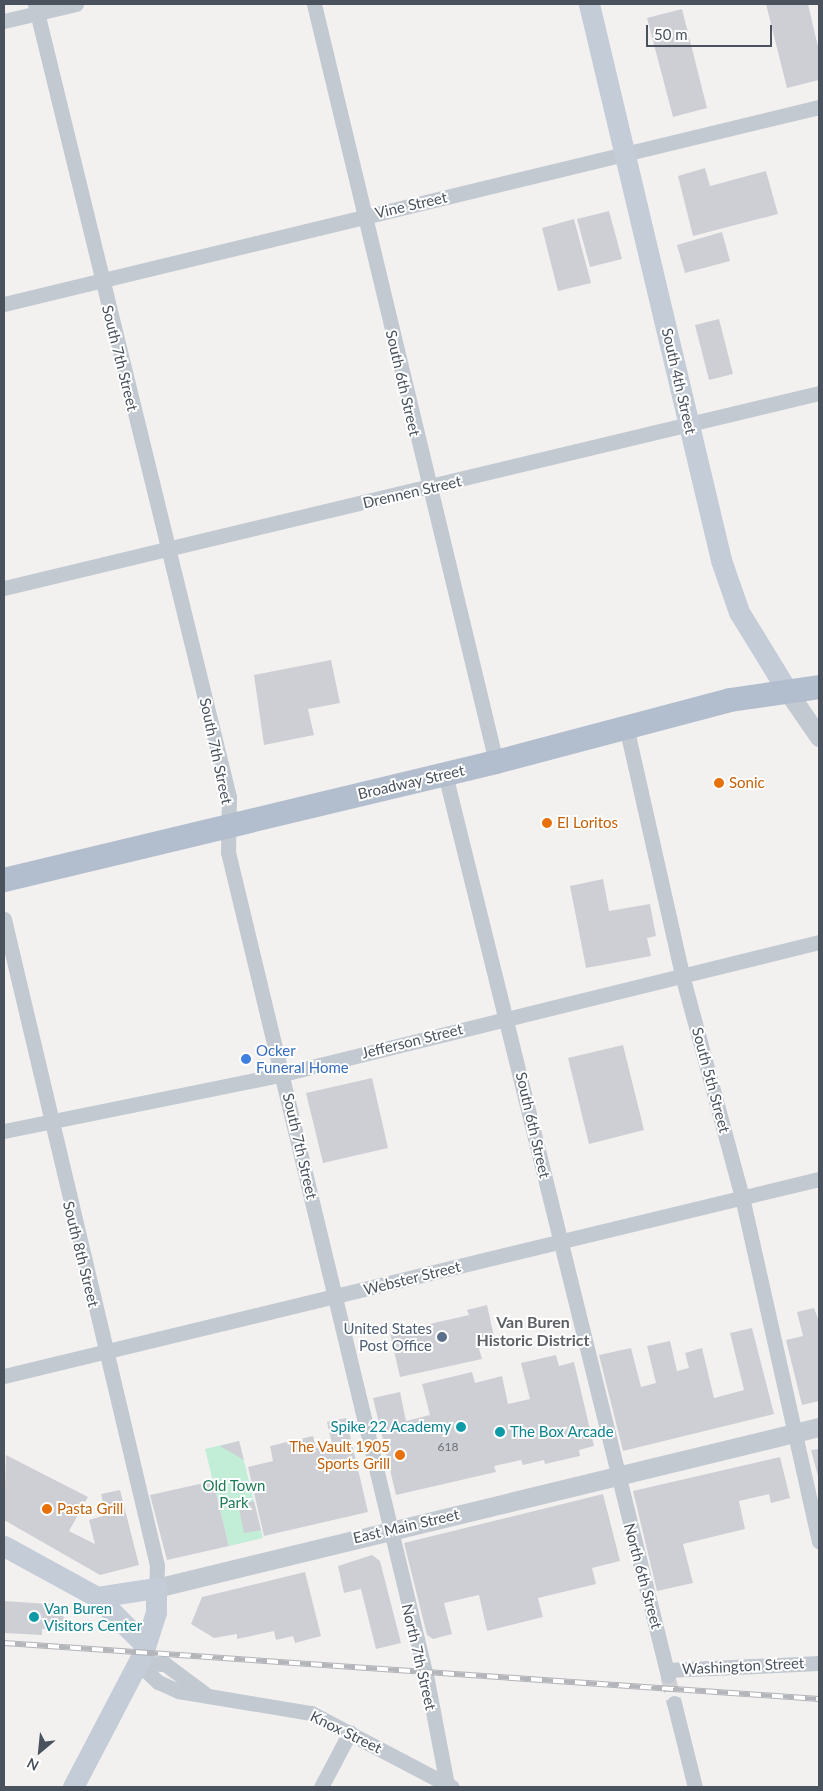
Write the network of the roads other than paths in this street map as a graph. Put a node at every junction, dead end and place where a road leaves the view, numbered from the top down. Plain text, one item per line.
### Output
1 (76, 4) edge
2 (314, 4) edge
3 (589, 4) edge
4 (36, 8) edge
5 (4, 20) edge
6 (819, 107) edge
7 (625, 154) junction
8 (364, 216) junction
9 (102, 280) junction
10 (4, 304) edge
11 (819, 394) edge
12 (689, 425) junction
13 (428, 488) junction
14 (168, 550) junction
15 (4, 588) edge
16 (819, 687) edge
17 (788, 692) junction
18 (626, 726) junction
19 (819, 737) edge
20 (496, 762) junction
21 (445, 774) junction
22 (229, 826) junction
23 (4, 880) edge
24 (4, 919) edge
25 (819, 942) edge
26 (682, 975) junction
27 (507, 1016) junction
28 (283, 1074) junction
29 (48, 1119) junction
30 (4, 1131) edge
31 (819, 1178) edge
32 (742, 1197) junction
33 (561, 1241) junction
34 (334, 1296) junction
35 (106, 1352) junction
36 (4, 1376) edge
37 (819, 1428) edge
38 (794, 1434) junction
39 (617, 1477) junction
40 (388, 1530) junction
41 (819, 1542) edge
42 (4, 1546) edge
43 (156, 1588) junction
44 (97, 1597) junction
45 (141, 1653) junction
46 (819, 1663) edge
47 (668, 1673) joint
48 (674, 1703) tunnel mouth
49 (350, 1732) junction
50 (449, 1786) edge
51 (73, 1787) edge
52 (321, 1787) edge
53 (695, 1787) edge

1 - 4 street
2 - 8 street, South 6th Street
3 - 7 main road, South 4th Street
4 - 5 street
4 - 9 street, South 7th Street
6 - 7 street, Vine Street
7 - 8 street, Vine Street
7 - 12 main road, South 4th Street
8 - 9 street, Vine Street
8 - 13 street, South 6th Street
9 - 10 street, Vine Street
9 - 14 street, South 7th Street
11 - 12 street, Drennen Street
12 - 13 street, Drennen Street
12 - 17 main road, South 4th Street
13 - 14 street, Drennen Street
13 - 20 street, South 6th Street
14 - 15 street, Drennen Street
14 - 22 street, South 7th Street
16 - 17 main road, Broadway Street
17 - 18 main road, Broadway Street
17 - 19 street, South 4th Street
18 - 20 main road, Broadway Street
18 - 26 street, South 5th Street
20 - 21 main road, Broadway Street
21 - 22 main road, Broadway Street
21 - 27 street, South 6th Street
22 - 23 main road, Broadway Street
22 - 28 street, South 7th Street
24 - 29 street, South 8th Street
25 - 26 street, Jefferson Street
26 - 27 street, Jefferson Street
26 - 32 street, South 5th Street
27 - 28 street, Jefferson Street
27 - 33 street, South 6th Street
28 - 29 street, Jefferson Street
28 - 34 street, South 7th Street
29 - 30 street, Jefferson Street
29 - 35 street, South 8th Street
31 - 32 street, Webster Street
32 - 33 street, Webster Street
32 - 38 street, South 5th Street
33 - 34 street, Webster Street
33 - 39 street, South 6th Street
34 - 35 street, Webster Street
34 - 40 street, South 7th Street
35 - 36 street, Webster Street
35 - 43 street, South 8th Street
37 - 38 street, East Main Street
38 - 39 street, East Main Street
38 - 41 street, South 5th Street
39 - 40 street, East Main Street
39 - 47 street, North 6th Street
40 - 43 street, East Main Street
40 - 50 street, North 7th Street
42 - 44 main road
43 - 44 main road, East Main Street
43 - 45 main road
44 - 45 main road
45 - 49 street, Knox Street
45 - 51 main road
46 - 47 street, Washington Street
48 - 53 street
49 - 50 street, Knox Street
49 - 52 street

